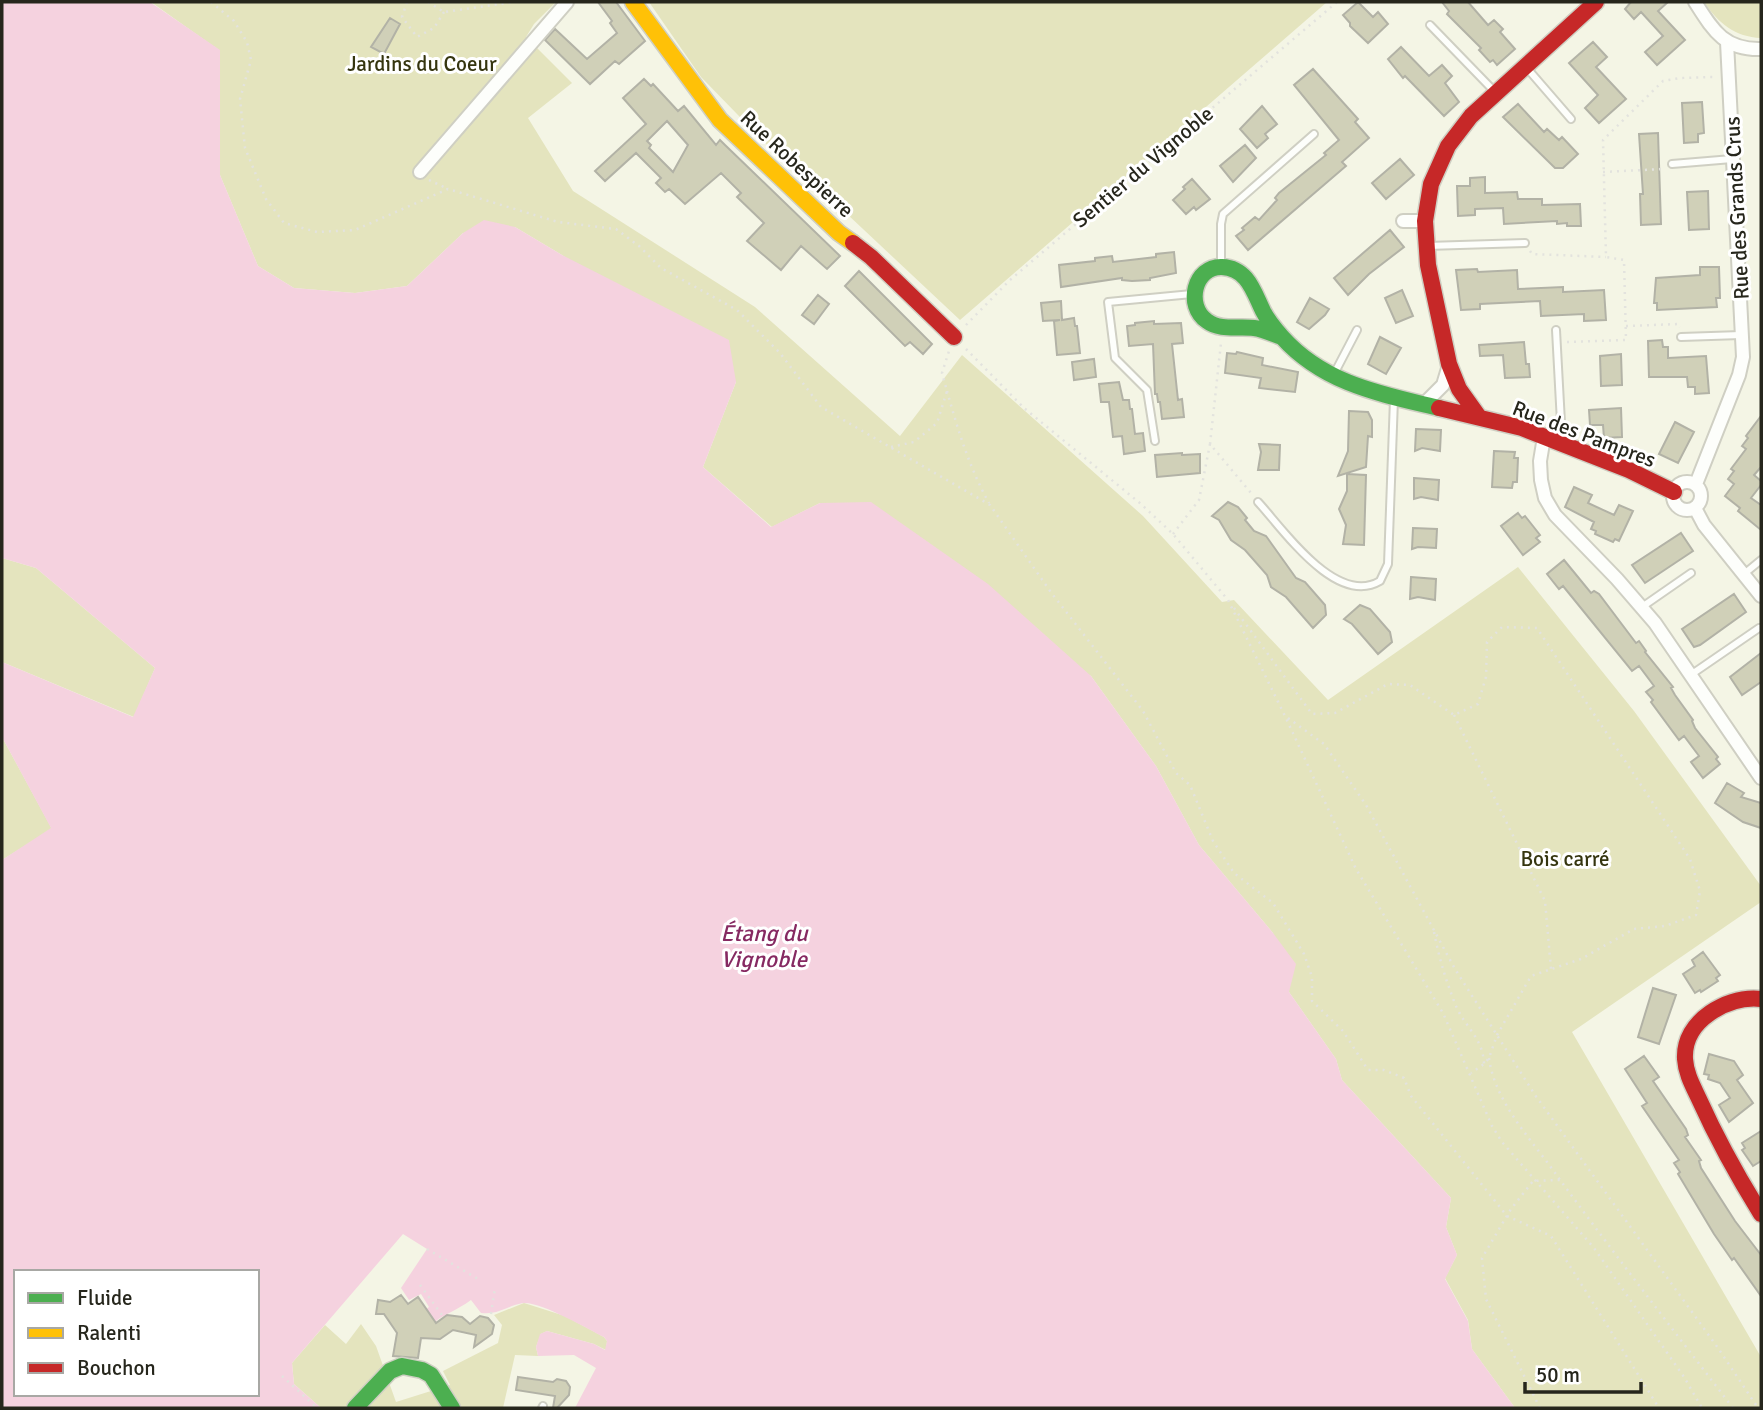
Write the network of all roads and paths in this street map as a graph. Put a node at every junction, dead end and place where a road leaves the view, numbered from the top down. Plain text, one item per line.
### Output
1 (211, 2) edge
2 (407, 2) edge
3 (428, 2) edge
4 (513, 2) edge
5 (567, 2) edge
6 (633, 2) edge
7 (1337, 2) edge
8 (1596, 2) edge
9 (1695, 2) edge
10 (444, 12) junction
11 (1430, 25) dead end
12 (1727, 42) junction
13 (1761, 49) edge
14 (1525, 65) junction
15 (1730, 77) junction
16 (1496, 92) junction
17 (1571, 119) dead end
18 (1314, 134) dead end
19 (1734, 159) junction
20 (1672, 164) joint
21 (420, 172) joint
22 (1603, 172) junction
23 (448, 189) junction
24 (1403, 221) dead end
25 (1425, 221) junction
26 (1525, 243) joint
27 (1425, 246) junction
28 (1606, 257) junction
29 (1221, 266) junction
30 (1194, 294) junction
31 (1626, 326) junction
32 (1223, 327) junction
33 (1357, 330) dead end
34 (1556, 330) dead end
35 (1743, 335) junction
36 (1279, 336) junction
37 (954, 337) junction
38 (1681, 337) joint
39 (1557, 343) junction
40 (1449, 364) junction
41 (1333, 377) junction
42 (947, 391) junction
43 (1394, 397) junction
44 (1424, 404) junction
45 (1479, 417) junction
46 (1544, 437) junction
47 (1155, 441) dead end
48 (1562, 443) junction
49 (1210, 444) junction
50 (891, 447) junction
51 (1696, 484) junction
52 (1674, 492) junction
53 (1258, 502) joint
54 (990, 505) junction
55 (1695, 508) junction
56 (1173, 534) junction
57 (1761, 559) edge
58 (1690, 573) dead end
59 (1744, 574) junction
60 (1761, 596) edge
61 (1228, 600) junction
62 (1642, 607) junction
63 (1759, 628) dead end
64 (1692, 674) junction
65 (1454, 715) junction
66 (1285, 716) junction
67 (1761, 778) edge
68 (1433, 927) junction
69 (1551, 970) junction
70 (1761, 999) edge
71 (1497, 1035) junction
72 (1489, 1058) junction
73 (1484, 1064) junction
74 (1471, 1073) junction
75 (1560, 1180) junction
76 (1537, 1181) junction
77 (1761, 1214) edge
78 (1507, 1216) junction
79 (427, 1249) dead end
80 (478, 1279) dead end
81 (420, 1284) dead end
82 (495, 1287) dead end
83 (491, 1314) dead end
84 (442, 1315) dead end
85 (282, 1377) dead end
86 (317, 1408) edge
87 (355, 1408) edge
88 (452, 1408) edge
89 (1540, 1408) edge
90 (1659, 1408) edge
91 (1702, 1408) edge
92 (1732, 1408) edge
93 (1758, 1408) edge

1 - 23 path
2 - 10 path
3 - 10 path
4 - 10 path
5 - 21 street
6 - 37 street, Rue Robespierre
7 - 37 path, Sentier du Vignoble
8 - 14 street, Rue des Pampres
9 - 12 street
11 - 16 lane
12 - 13 street
12 - 15 street, Rue des Grands Crus
14 - 16 street, Rue des Pampres
14 - 17 lane
15 - 19 street, Rue des Grands Crus
15 - 22 path
16 - 25 street, Rue des Pampres
18 - 29 lane
19 - 20 lane
19 - 35 street, Rue des Grands Crus
20 - 22 path
21 - 23 path
22 - 28 path
23 - 50 path
24 - 25 street
25 - 27 street, Rue des Pampres
26 - 27 lane
26 - 28 path
27 - 40 street, Rue des Pampres
28 - 31 path
29 - 30 street
29 - 36 street
30 - 32 street
30 - 47 lane
31 - 38 path
31 - 39 path
32 - 36 street
32 - 49 path
33 - 41 lane
34 - 39 lane
35 - 38 lane
35 - 51 street, Rue des Grands Crus
36 - 41 street, Rue des Pampres
37 - 42 path
37 - 56 path
39 - 48 lane
40 - 44 street
40 - 45 street, Rue des Pampres
41 - 43 street, Rue des Pampres
42 - 50 path
42 - 54 path
43 - 44 street, Rue des Pampres
43 - 53 lane
44 - 45 street, Rue des Pampres
45 - 46 street, Rue des Pampres
46 - 48 street, Rue des Pampres
46 - 62 street
48 - 52 street, Rue des Pampres
49 - 53 path
49 - 56 path
50 - 54 path
51 - 52 street
51 - 55 street
52 - 55 street
54 - 78 path
55 - 59 street
56 - 61 path
57 - 59 lane
58 - 62 lane
59 - 60 street
61 - 65 path
61 - 66 path
62 - 64 street
63 - 64 lane
64 - 67 street
65 - 69 path
65 - 69 path
66 - 68 path
66 - 74 path
68 - 71 path
68 - 73 path
69 - 71 path
70 - 77 street
71 - 72 path
71 - 93 path
72 - 73 path
72 - 75 path
73 - 74 path
74 - 76 path
75 - 76 path
75 - 92 path
76 - 78 path
76 - 91 path
78 - 89 path
78 - 90 path
79 - 80 path
81 - 84 path
82 - 83 path
85 - 86 path
87 - 88 street

